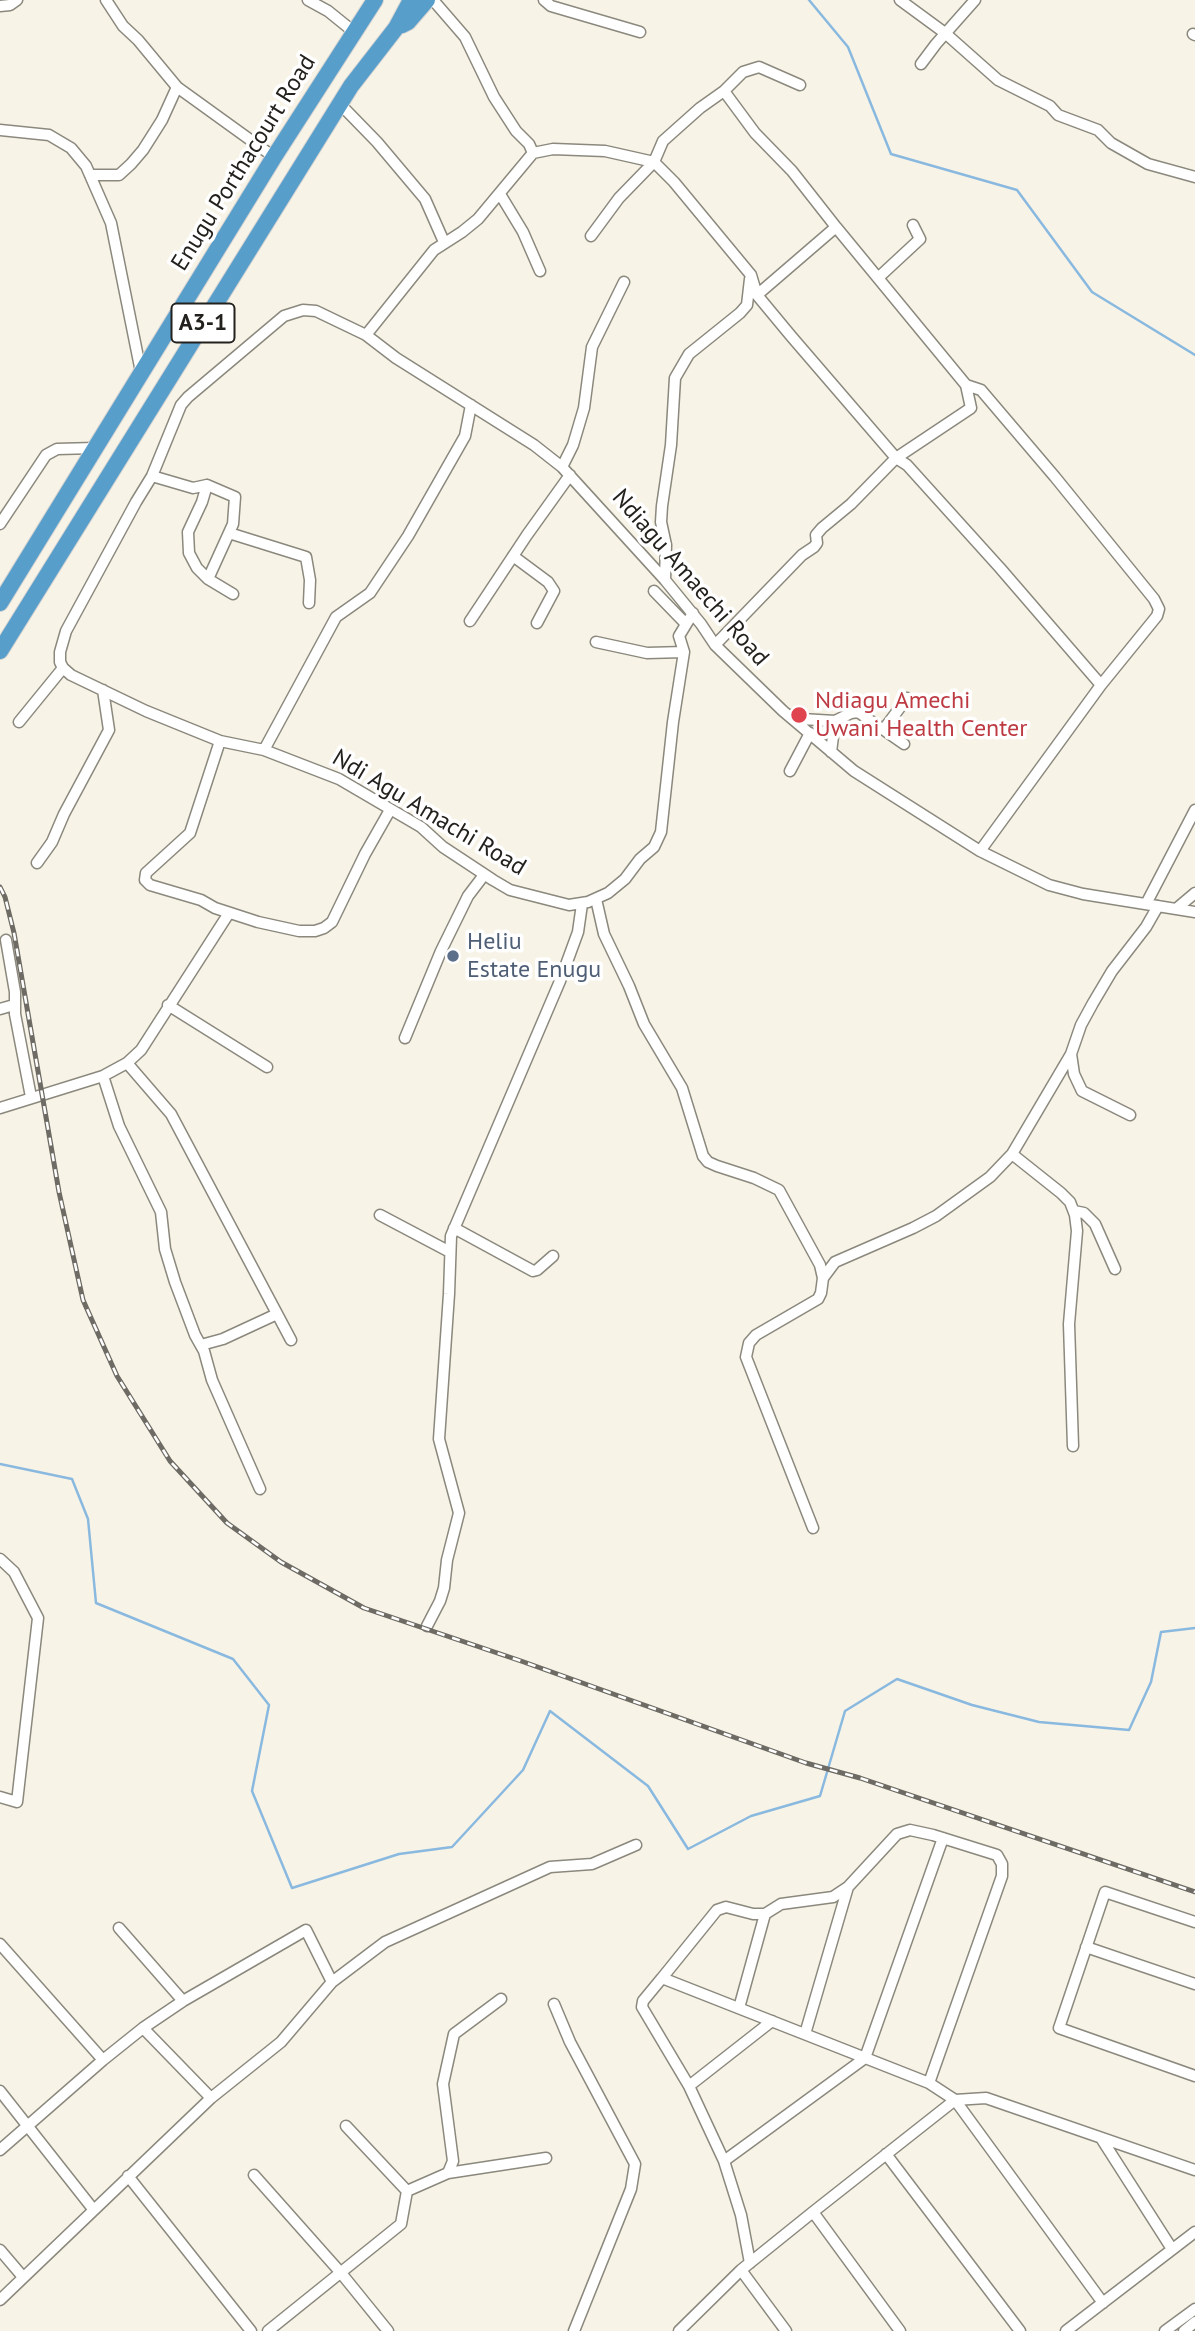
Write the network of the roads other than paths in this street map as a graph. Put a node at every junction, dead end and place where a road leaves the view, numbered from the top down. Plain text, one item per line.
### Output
1 (17, 0) edge
2 (106, 0) edge
3 (308, 0) edge
4 (375, 0) edge
5 (411, 0) edge
6 (430, 0) edge
7 (544, 0) edge
8 (900, 0) edge
9 (975, 0) edge
10 (0, 6) edge
11 (396, 28) junction
12 (355, 32) junction
13 (640, 32) dead end
14 (945, 33) junction
15 (921, 64) dead end
16 (329, 72) junction
17 (800, 85) dead end
18 (351, 86) junction
19 (177, 87) junction
20 (724, 91) junction
21 (340, 104) junction
22 (0, 130) edge
23 (533, 153) junction
24 (274, 157) junction
25 (654, 162) junction
26 (90, 175) junction
27 (1195, 177) edge
28 (500, 194) junction
29 (913, 225) dead end
30 (836, 227) junction
31 (591, 236) dead end
32 (444, 242) junction
33 (540, 271) dead end
34 (751, 275) junction
35 (879, 277) junction
36 (624, 282) dead end
37 (757, 295) junction
38 (366, 335) junction
39 (141, 372) junction
40 (966, 385) junction
41 (161, 391) junction
42 (181, 405) junction
43 (471, 405) junction
44 (95, 448) junction
45 (896, 458) junction
46 (566, 471) junction
47 (152, 476) junction
48 (206, 485) junction
49 (0, 524) edge
50 (229, 533) junction
51 (513, 556) junction
52 (208, 579) junction
53 (665, 580) junction
54 (654, 591) dead end
55 (233, 594) dead end
56 (0, 603) edge
57 (309, 603) dead end
58 (693, 613) junction
59 (470, 621) dead end
60 (537, 623) dead end
61 (686, 624) junction
62 (596, 642) dead end
63 (715, 645) junction
64 (0, 651) edge
65 (684, 652) junction
66 (63, 668) junction
67 (1101, 685) junction
68 (103, 690) junction
69 (907, 698) dead end
70 (864, 700) dead end
71 (783, 711) junction
72 (858, 712) junction
73 (835, 721) junction
74 (19, 722) dead end
75 (884, 729) junction
76 (810, 733) junction
77 (220, 741) junction
78 (904, 744) dead end
79 (264, 750) junction
80 (831, 752) junction
81 (790, 771) dead end
82 (390, 810) junction
83 (1195, 810) edge
84 (980, 851) junction
85 (37, 863) dead end
86 (484, 875) junction
87 (1195, 893) edge
88 (596, 899) junction
89 (582, 904) junction
90 (1152, 905) junction
91 (1176, 909) junction
92 (229, 912) junction
93 (1195, 912) edge
94 (6, 940) dead end
95 (168, 1005) junction
96 (14, 1006) junction
97 (0, 1009) edge
98 (405, 1038) dead end
99 (1071, 1055) junction
100 (127, 1063) junction
101 (267, 1067) dead end
102 (103, 1076) junction
103 (31, 1097) junction
104 (0, 1108) edge
105 (1130, 1115) dead end
106 (1013, 1154) junction
107 (1074, 1211) junction
108 (380, 1215) dead end
109 (454, 1228) junction
110 (450, 1252) junction
111 (553, 1256) dead end
112 (817, 1258) junction
113 (835, 1262) junction
114 (1115, 1269) dead end
115 (823, 1278) junction
116 (277, 1314) junction
117 (291, 1340) dead end
118 (201, 1345) junction
119 (1073, 1446) dead end
120 (260, 1489) dead end
121 (813, 1528) dead end
122 (0, 1559) edge
123 (426, 1626) dead end
124 (0, 1797) edge
125 (943, 1838) junction
126 (636, 1845) dead end
127 (848, 1887) junction
128 (765, 1914) junction
129 (1195, 1922) edge
130 (119, 1928) dead end
131 (0, 1944) edge
132 (1086, 1947) junction
133 (662, 1978) junction
134 (332, 1982) junction
135 (1195, 1984) edge
136 (501, 1999) dead end
137 (183, 2001) junction
138 (554, 2004) dead end
139 (738, 2008) junction
140 (772, 2021) junction
141 (143, 2028) junction
142 (805, 2035) junction
143 (864, 2058) junction
144 (103, 2060) junction
145 (1195, 2076) edge
146 (929, 2083) junction
147 (689, 2086) junction
148 (0, 2091) edge
149 (211, 2098) junction
150 (955, 2100) junction
151 (346, 2126) dead end
152 (28, 2127) junction
153 (1101, 2138) junction
154 (0, 2150) edge
155 (887, 2154) junction
156 (546, 2158) dead end
157 (724, 2161) junction
158 (1195, 2170) edge
159 (448, 2174) junction
160 (254, 2175) dead end
161 (128, 2176) junction
162 (407, 2191) junction
163 (93, 2209) junction
164 (813, 2211) junction
165 (1195, 2232) edge
166 (1171, 2249) junction
167 (0, 2250) edge
168 (750, 2263) junction
169 (741, 2270) junction
170 (341, 2273) junction
171 (23, 2277) junction
172 (0, 2300) edge
173 (1103, 2303) junction
174 (1193, 2317) edge
175 (1172, 2329) edge
176 (681, 2330) edge
177 (251, 2331) edge
178 (268, 2331) edge
179 (388, 2331) edge
180 (575, 2331) edge
181 (786, 2331) edge
182 (900, 2331) edge
183 (1020, 2331) edge
184 (1066, 2331) edge
185 (1184, 2331) edge

1 - 10 street
2 - 19 street
3 - 12 street
4 - 12 highway, Enugu Porthacourt Road / A3-1
5 - 11 highway, A3-1
6 - 11 highway
6 - 23 street
7 - 13 street
8 - 14 street
9 - 14 street
11 - 18 highway, A3-1
12 - 16 highway, Enugu Porthacourt Road / A3-1
14 - 15 street
14 - 27 street
16 - 18 highway
16 - 24 highway, Enugu Porthacourt Road / A3-1
17 - 20 street
18 - 21 highway, A3-1
19 - 24 street
19 - 26 street
20 - 25 street
20 - 30 street
21 - 32 street
21 - 41 highway, A3-1
22 - 26 street
23 - 25 street
23 - 28 street
24 - 39 highway, Enugu Porthacourt Road / A3-1
25 - 31 street
25 - 34 street
26 - 39 street
28 - 32 street
28 - 33 street
29 - 35 street
30 - 35 street
30 - 37 street
32 - 38 street
34 - 37 street
34 - 53 street
35 - 40 street
36 - 46 street
37 - 45 street
38 - 42 street, Ndiagu Amaechi Road
38 - 43 street, Ndiagu Amaechi Road
39 - 44 highway, Enugu Porthacourt Road / A3-1
40 - 45 street
40 - 67 street
41 - 42 street
41 - 64 highway, A3-1
42 - 47 street
43 - 46 street, Ndiagu Amaechi Road
43 - 79 street
44 - 49 street
44 - 56 highway, Enugu Porthacourt Road / A3-1
45 - 63 street
45 - 67 street
46 - 51 street
46 - 53 street, Ndiagu Amaechi Road
47 - 48 street
47 - 66 street
48 - 50 street
48 - 52 street
50 - 52 street
50 - 57 street
51 - 59 street
51 - 60 street
52 - 55 street
53 - 58 street, Ndiagu Amaechi Road
54 - 61 street
58 - 61 street, Ndi Agu Amachi Road
58 - 63 street, Ndiagu Amaechi Road
61 - 65 street, Ndi Agu Amachi Road
62 - 65 street
63 - 71 street, Ndiagu Amaechi Road
65 - 88 street, Ndi Agu Amachi Road
66 - 68 street, Ndi Agu Amachi Road
66 - 74 street
67 - 84 street
68 - 77 street, Ndi Agu Amachi Road
68 - 85 street
69 - 75 street
70 - 72 street
71 - 73 street
71 - 76 street, Ndiagu Amaechi Road
72 - 73 street
72 - 75 street
73 - 80 street
75 - 78 street
76 - 80 street, Ndiagu Amaechi Road
76 - 81 street
77 - 79 street, Ndi Agu Amachi Road
77 - 92 street
79 - 82 street, Ndi Agu Amachi Road
80 - 84 street, Ndiagu Amaechi Road
82 - 86 street, Ndi Agu Amachi Road
82 - 92 street
83 - 90 street
84 - 90 street, Ndiagu Amaechi Road
86 - 89 street, Ndi Agu Amachi Road
86 - 98 street
87 - 91 street
88 - 89 street, Ndi Agu Amachi Road
88 - 112 street
89 - 109 street
90 - 91 street, Ndiagu Amaechi Road
90 - 99 street
91 - 93 street, Ndiagu Amaechi Road
92 - 95 street
94 - 96 street
95 - 100 street
95 - 101 street
96 - 97 street
96 - 103 street
99 - 105 street
99 - 106 street
100 - 102 street
100 - 116 street
102 - 103 street
102 - 118 street
103 - 104 street
106 - 107 street
106 - 113 street
107 - 114 street
107 - 119 street
108 - 110 street
109 - 110 street
109 - 111 street
110 - 123 street
112 - 113 street
112 - 115 street
113 - 115 street
115 - 121 street
116 - 117 street
116 - 118 street
118 - 120 street
122 - 124 street
125 - 127 street
125 - 143 street
125 - 146 street
126 - 134 street
127 - 128 street
127 - 142 street
128 - 133 street
128 - 139 street
129 - 132 street
130 - 137 street
131 - 144 street
132 - 135 street
132 - 145 street
133 - 139 street
133 - 147 street
134 - 137 street
134 - 149 street
136 - 159 street
137 - 141 street
138 - 180 street
139 - 140 street
140 - 142 street
140 - 147 street
141 - 144 street
141 - 149 street
142 - 143 street
143 - 146 street
143 - 157 street
144 - 152 street
146 - 150 street
147 - 157 street
148 - 152 street
149 - 161 street
150 - 153 street
150 - 155 street
150 - 173 street
151 - 162 street
152 - 154 street
152 - 163 street
153 - 158 street
153 - 166 street
155 - 164 street
155 - 183 street
156 - 159 street
157 - 168 street
159 - 162 street
160 - 170 street
161 - 163 street
161 - 177 street
162 - 170 street
163 - 171 street
164 - 168 street
164 - 182 street
165 - 166 street
166 - 173 street
167 - 171 street
168 - 169 street
169 - 176 street
169 - 181 street
170 - 178 street
170 - 179 street
171 - 172 street
173 - 184 street
174 - 175 street
174 - 185 street

